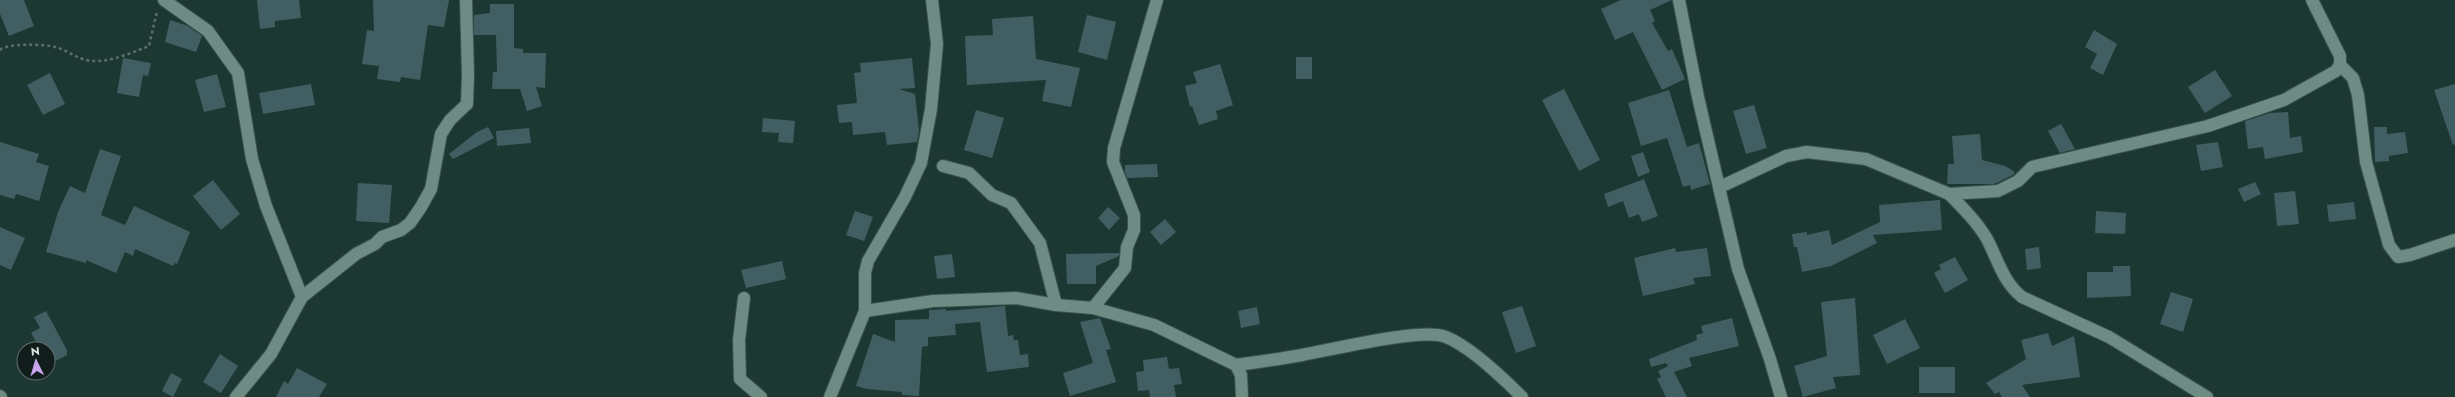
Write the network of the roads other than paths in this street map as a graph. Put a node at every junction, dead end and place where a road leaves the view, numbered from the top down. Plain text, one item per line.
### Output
1 (466, 0) edge
2 (932, 0) edge
3 (1157, 0) edge
4 (1679, 0) edge
5 (2312, 0) edge
6 (161, 3) edge
7 (2340, 65) junction
8 (943, 166) dead end
9 (1720, 187) junction
10 (1949, 194) junction
11 (2455, 240) edge
12 (302, 297) junction
13 (744, 298) dead end
14 (1056, 305) junction
15 (1093, 308) junction
16 (865, 311) junction
17 (1236, 365) junction
18 (236, 397) edge
19 (761, 397) edge
20 (830, 397) edge
21 (1242, 397) edge
22 (1522, 397) edge
23 (1781, 397) edge
24 (2207, 397) edge

1 - 12 street
2 - 16 street
3 - 15 street
4 - 9 street
5 - 7 street
6 - 12 street
7 - 10 street
7 - 11 street
8 - 14 street
9 - 10 street
9 - 23 street
10 - 24 street
12 - 18 street
13 - 19 street
14 - 15 street
14 - 16 street
15 - 17 street
16 - 20 street
17 - 21 street
17 - 22 street

